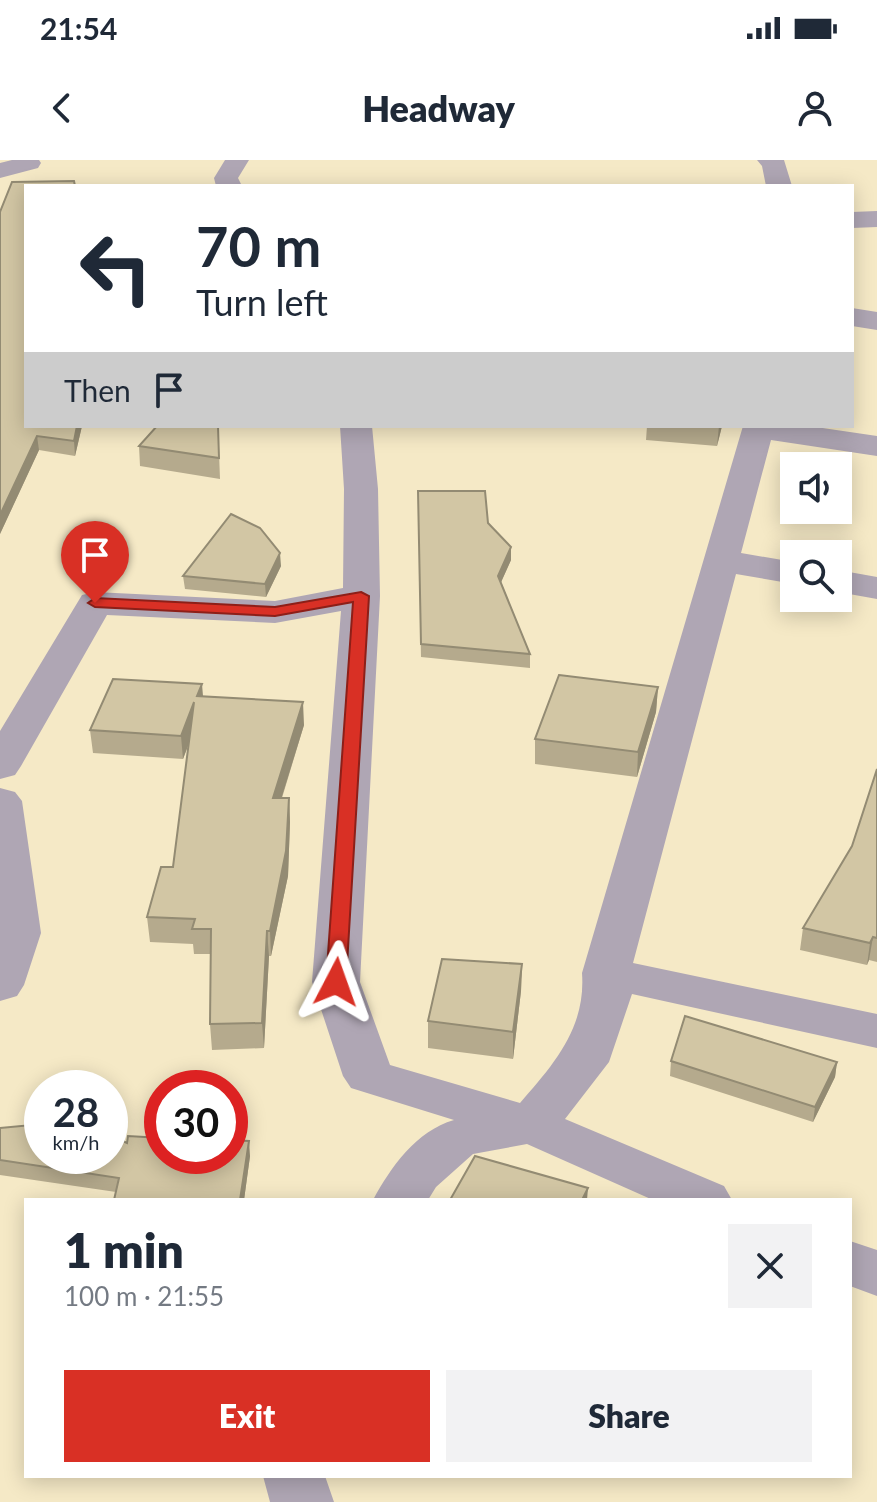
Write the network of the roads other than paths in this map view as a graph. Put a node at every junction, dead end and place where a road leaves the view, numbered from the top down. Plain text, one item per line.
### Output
1 (237, 160) edge
2 (769, 160) edge
3 (29, 163) dead end
4 (0, 171) edge
5 (228, 184) edge
6 (779, 184) edge
7 (854, 317) edge
8 (877, 321) edge
9 (356, 428) edge
10 (759, 428) edge
11 (765, 428) edge
12 (877, 446) edge
13 (721, 561) junction
14 (780, 571) edge
15 (852, 584) edge
16 (877, 588) edge
17 (361, 596) junction
18 (0, 766) edge
19 (0, 801) edge
20 (606, 973) junction
21 (0, 985) edge
22 (877, 1031) edge
23 (531, 1125) junction
24 (401, 1198) edge
25 (700, 1198) edge
26 (852, 1263) edge
27 (877, 1274) edge
28 (295, 1478) edge
29 (302, 1502) edge

1 - 5 street
2 - 6 street
3 - 4 street
7 - 8 street
9 - 17 street
10 - 13 street
11 - 12 street
13 - 14 street
13 - 20 street
15 - 16 street
17 - 18 street
17 - 23 street
19 - 21 street
20 - 22 street
20 - 23 street
23 - 24 street
23 - 25 street
26 - 27 street
28 - 29 street

